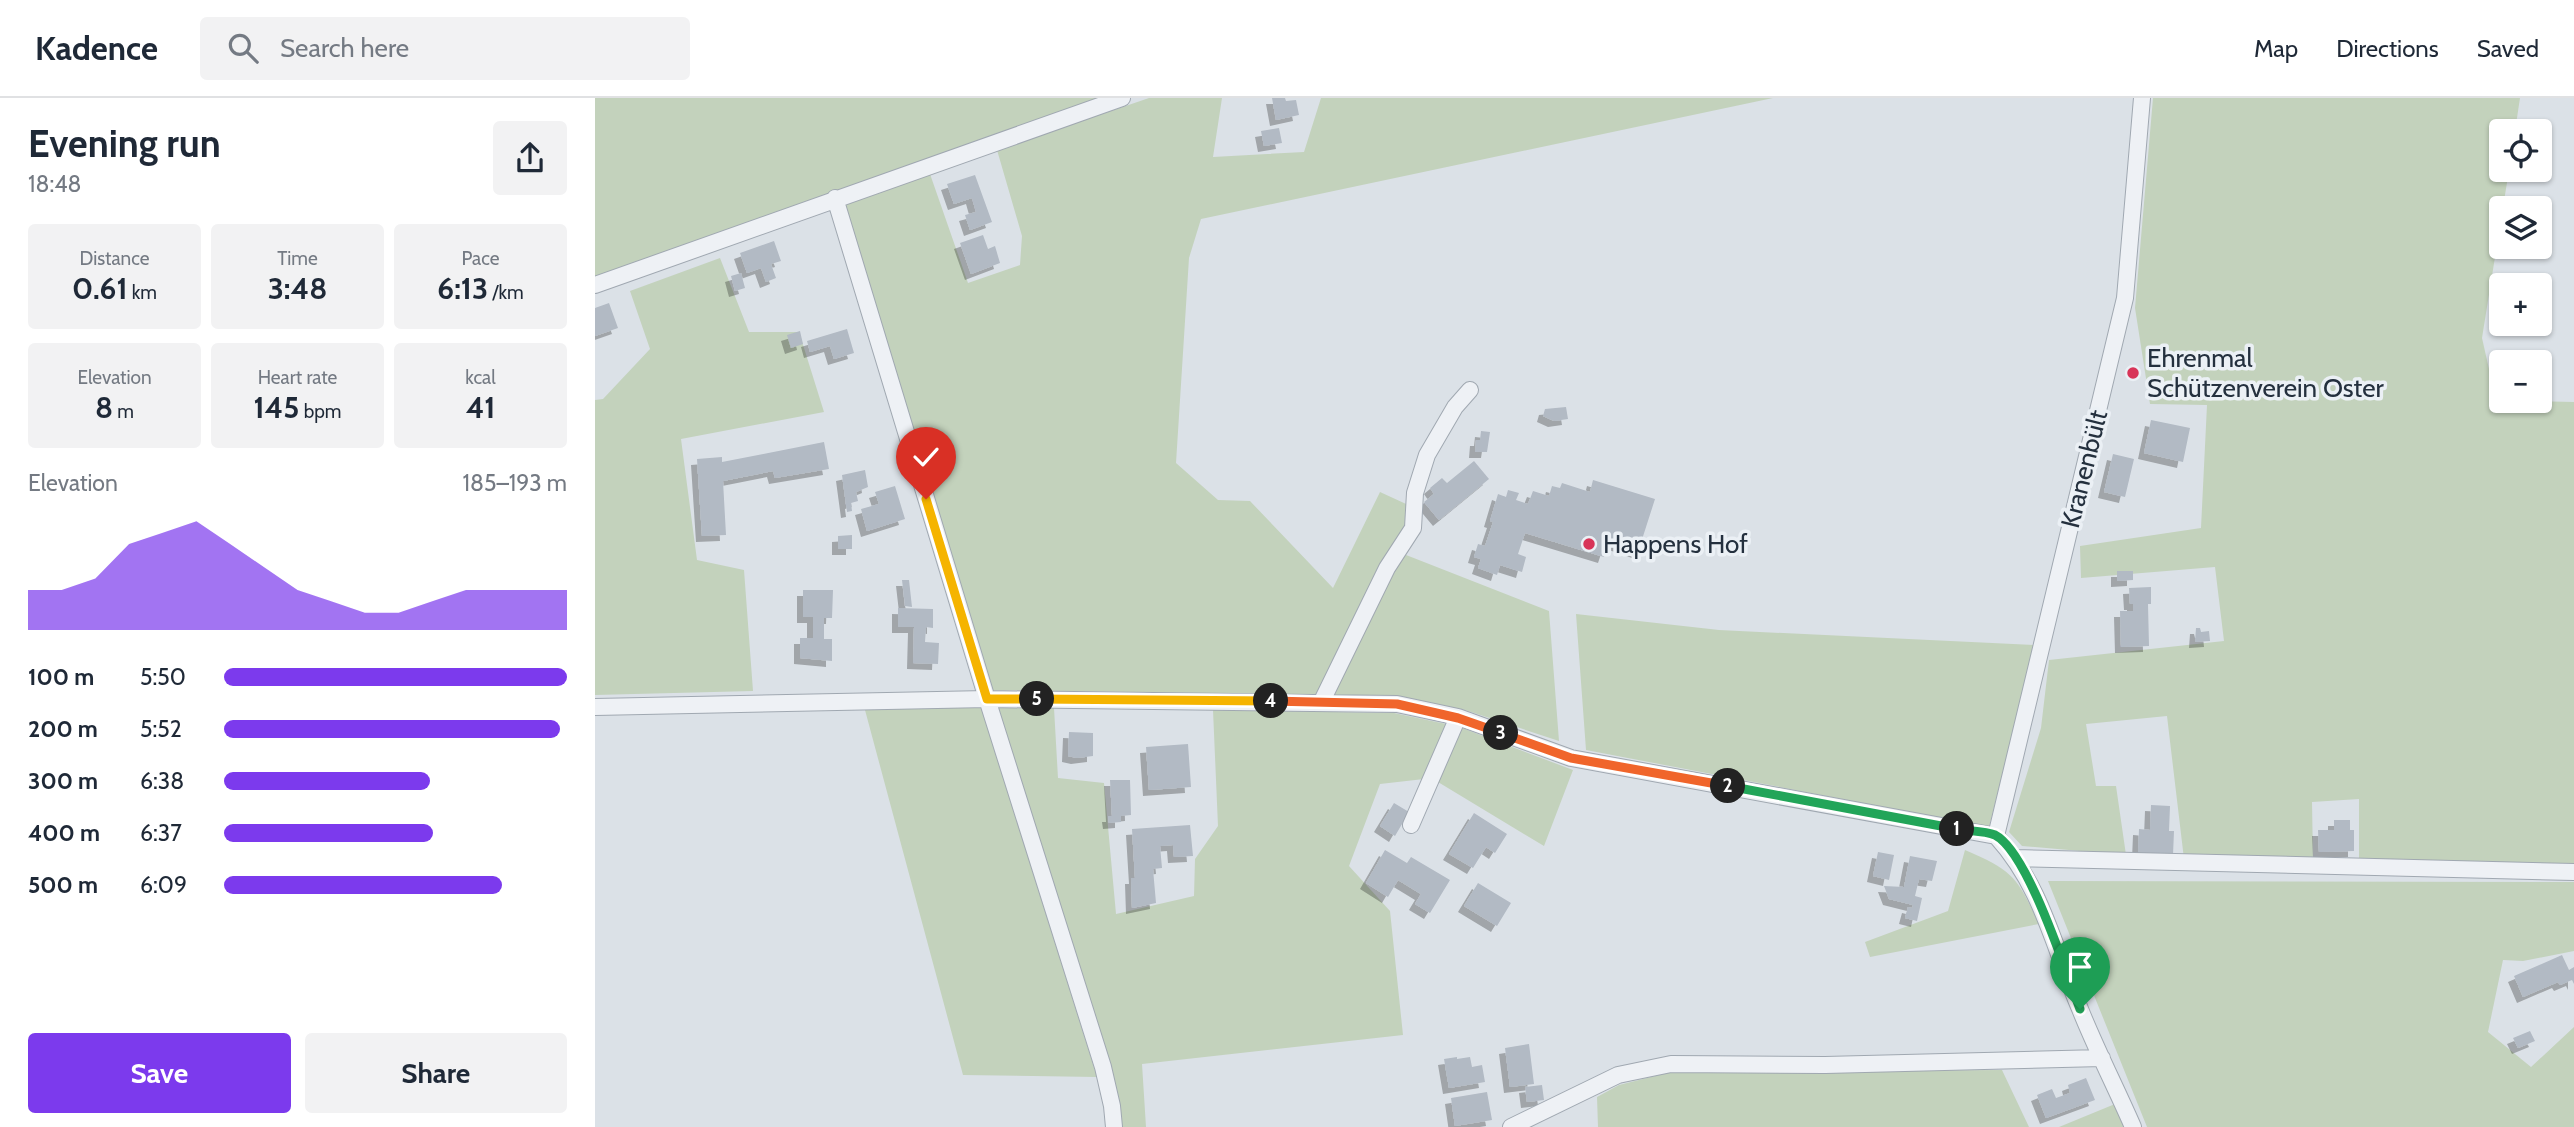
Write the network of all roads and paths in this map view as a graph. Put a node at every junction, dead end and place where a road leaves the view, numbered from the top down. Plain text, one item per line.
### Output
1 (1122, 98) edge
2 (2142, 98) edge
3 (835, 198) junction
4 (595, 285) edge
5 (1470, 390) dead end
6 (987, 699) junction
7 (1321, 703) junction
8 (595, 707) edge
9 (1458, 718) junction
10 (1411, 825) dead end
11 (1996, 836) junction
12 (2016, 858) junction
13 (2574, 872) edge
14 (2102, 1058) junction
15 (1114, 1127) edge
16 (1511, 1127) edge
17 (2133, 1127) edge

1 - 3 street
2 - 11 street, Kranenbült
3 - 4 street
3 - 6 street
5 - 7 street
6 - 7 street
6 - 8 street
6 - 15 street
7 - 9 street
9 - 10 street
9 - 11 street
11 - 12 street
12 - 13 street
12 - 14 street
14 - 16 street
14 - 17 street

